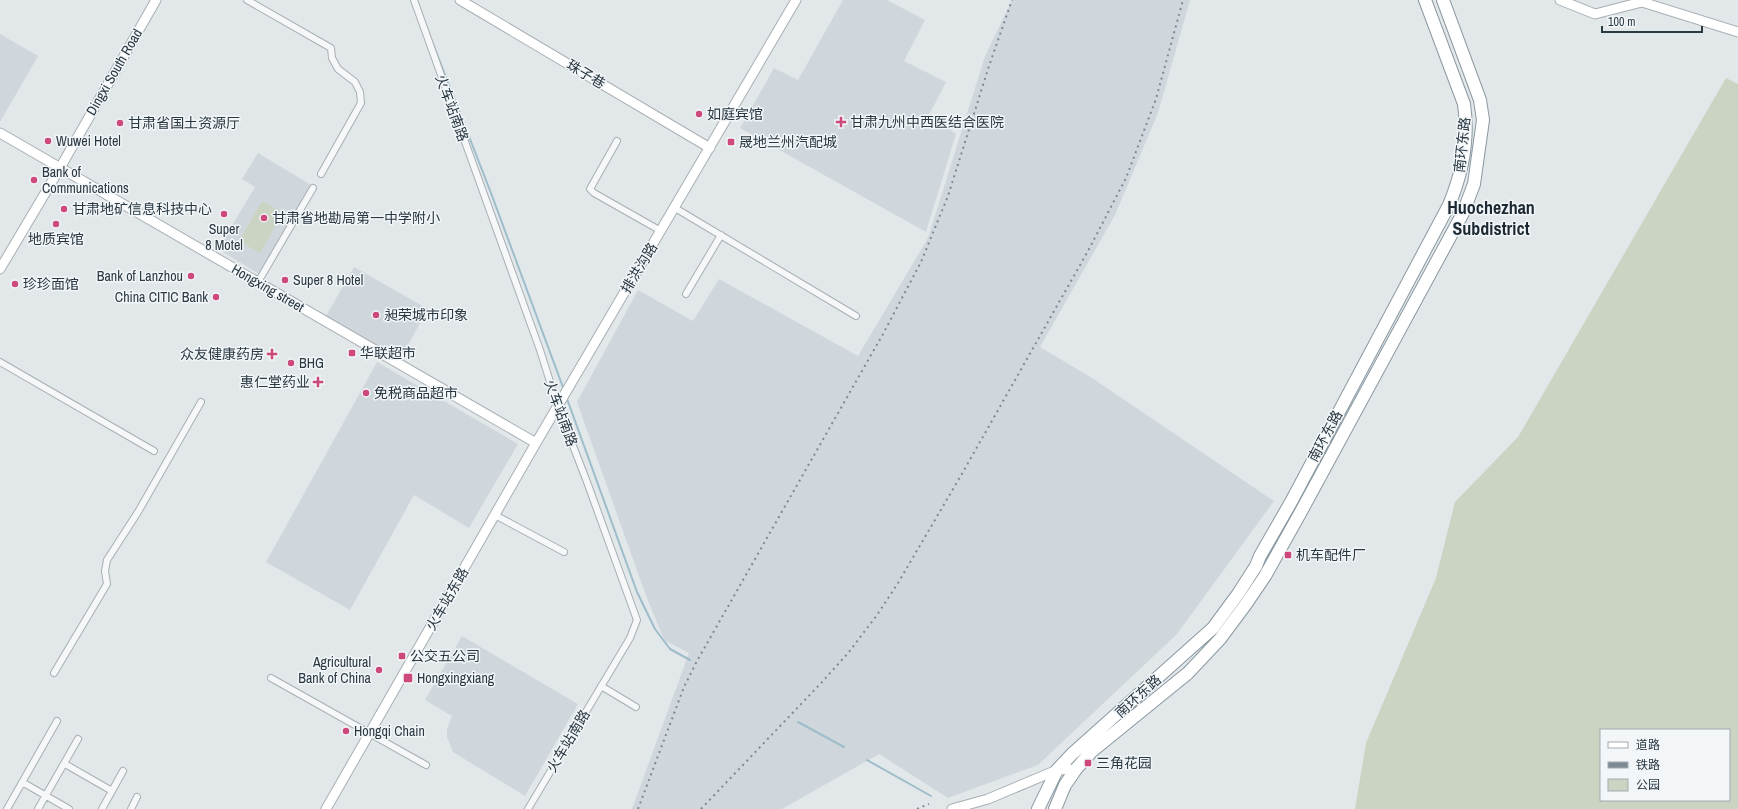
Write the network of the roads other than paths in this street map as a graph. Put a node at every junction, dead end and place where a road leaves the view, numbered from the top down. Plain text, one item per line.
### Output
1 (156, 0) edge
2 (247, 0) edge
3 (414, 0) edge
4 (460, 0) edge
5 (796, 0) edge
6 (1426, 0) edge
7 (1443, 0) edge
8 (1560, 0) edge
9 (1738, 32) edge
10 (0, 133) edge
11 (617, 141) dead end
12 (710, 148) junction
13 (60, 168) junction
14 (321, 174) dead end
15 (313, 188) dead end
16 (675, 208) junction
17 (661, 231) junction
18 (721, 235) junction
19 (0, 269) edge
20 (258, 282) junction
21 (686, 294) dead end
22 (856, 316) dead end
23 (0, 362) edge
24 (568, 388) joint
25 (201, 402) dead end
26 (559, 405) junction
27 (536, 443) junction
28 (154, 452) dead end
29 (495, 515) junction
30 (564, 552) dead end
31 (54, 673) dead end
32 (271, 678) dead end
33 (601, 686) junction
34 (636, 707) dead end
35 (57, 721) dead end
36 (369, 733) junction
37 (78, 739) dead end
38 (64, 764) junction
39 (426, 765) dead end
40 (1076, 769) junction
41 (1057, 770) junction
42 (123, 771) dead end
43 (22, 782) junction
44 (112, 791) junction
45 (46, 796) junction
46 (137, 797) dead end
47 (7, 809) edge
48 (38, 809) edge
49 (69, 809) edge
50 (102, 809) edge
51 (130, 809) edge
52 (326, 809) edge
53 (528, 809) edge
54 (952, 809) edge
55 (1038, 809) edge
56 (1055, 809) edge

1 - 13 main road, Dingxi South Road
2 - 14 street
3 - 26 street, 火车站南路
4 - 12 main road, 珠子巷
5 - 12 main road, 排洪沟路
6 - 41 highway, 南环东路
7 - 40 highway, 南环东路
8 - 9 main road
10 - 13 main road, Hongxing street
11 - 17 street
12 - 16 main road, 排洪沟路
13 - 19 main road, Dingxi South Road
13 - 20 main road, Hongxing street
15 - 20 street
16 - 17 main road, 排洪沟路
16 - 18 street
17 - 24 main road, 排洪沟路
18 - 21 street
18 - 22 street
20 - 27 main road, Hongxing street
23 - 28 street
24 - 26 main road, 火车站东路
25 - 31 street
26 - 27 main road, 火车站东路
26 - 33 street, 火车站南路
27 - 29 main road, 火车站东路
29 - 30 street
29 - 36 main road, 火车站东路
32 - 36 street
33 - 34 street
33 - 53 street, 火车站南路
35 - 43 street
36 - 39 street
36 - 52 main road, 火车站东路
37 - 38 street
38 - 44 street
38 - 45 street
40 - 41 main road
40 - 56 highway, 南环东路
41 - 54 main road
41 - 55 highway, 南环东路
42 - 44 street
43 - 45 street
43 - 47 street
44 - 50 street
45 - 48 street
45 - 49 street
46 - 51 street

